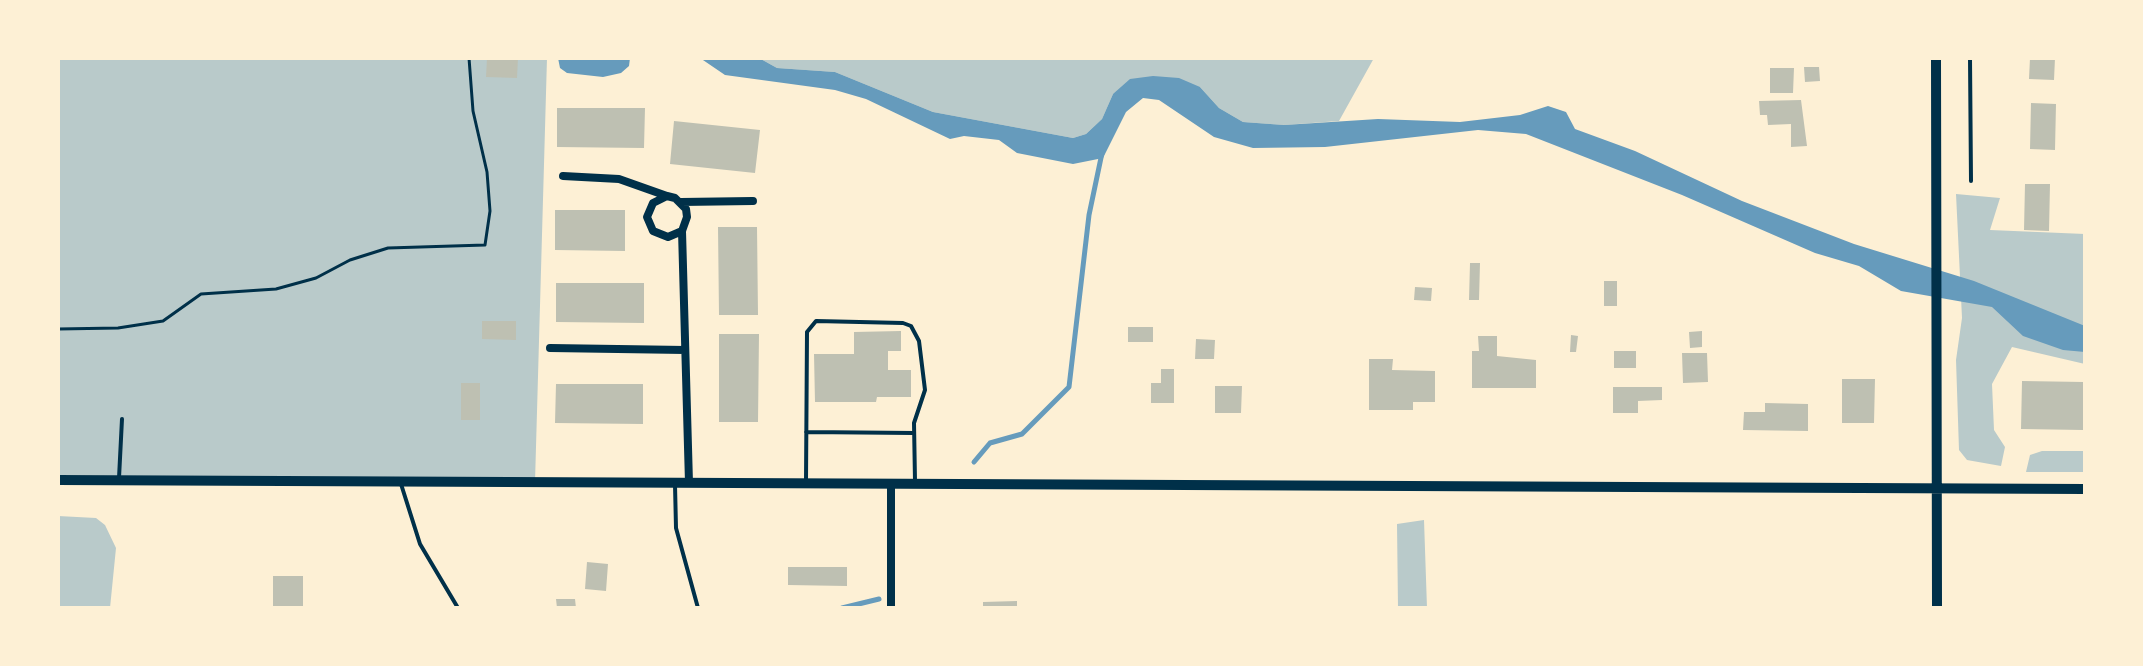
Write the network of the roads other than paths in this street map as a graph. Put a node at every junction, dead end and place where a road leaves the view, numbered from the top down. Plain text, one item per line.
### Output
1 (1936, 58) edge
2 (1970, 58) edge
3 (563, 176) dead end
4 (1971, 181) dead end
5 (667, 196) junction
6 (753, 201) dead end
7 (681, 202) junction
8 (682, 231) junction
9 (550, 348) dead end
10 (685, 350) junction
11 (122, 419) dead end
12 (806, 432) junction
13 (914, 433) junction
14 (58, 480) edge
15 (119, 480) junction
16 (400, 482) junction
17 (674, 483) junction
18 (689, 483) junction
19 (806, 483) junction
20 (891, 484) junction
21 (915, 484) junction
22 (1936, 488) junction
23 (2085, 489) edge
24 (458, 608) edge
25 (698, 608) edge
26 (891, 608) edge
27 (1937, 608) edge

1 - 22 street
2 - 4 lane
3 - 5 street
5 - 7 street
5 - 8 street
6 - 7 street
7 - 8 street
8 - 10 street
9 - 10 street
10 - 18 street
11 - 15 lane
12 - 13 lane
12 - 13 lane
12 - 19 lane
13 - 21 lane
14 - 15 street
15 - 16 street
16 - 17 street
16 - 24 lane
17 - 18 street
17 - 25 lane
18 - 19 street
19 - 20 street
20 - 21 street
20 - 26 street
21 - 22 street
22 - 23 street
22 - 27 street

